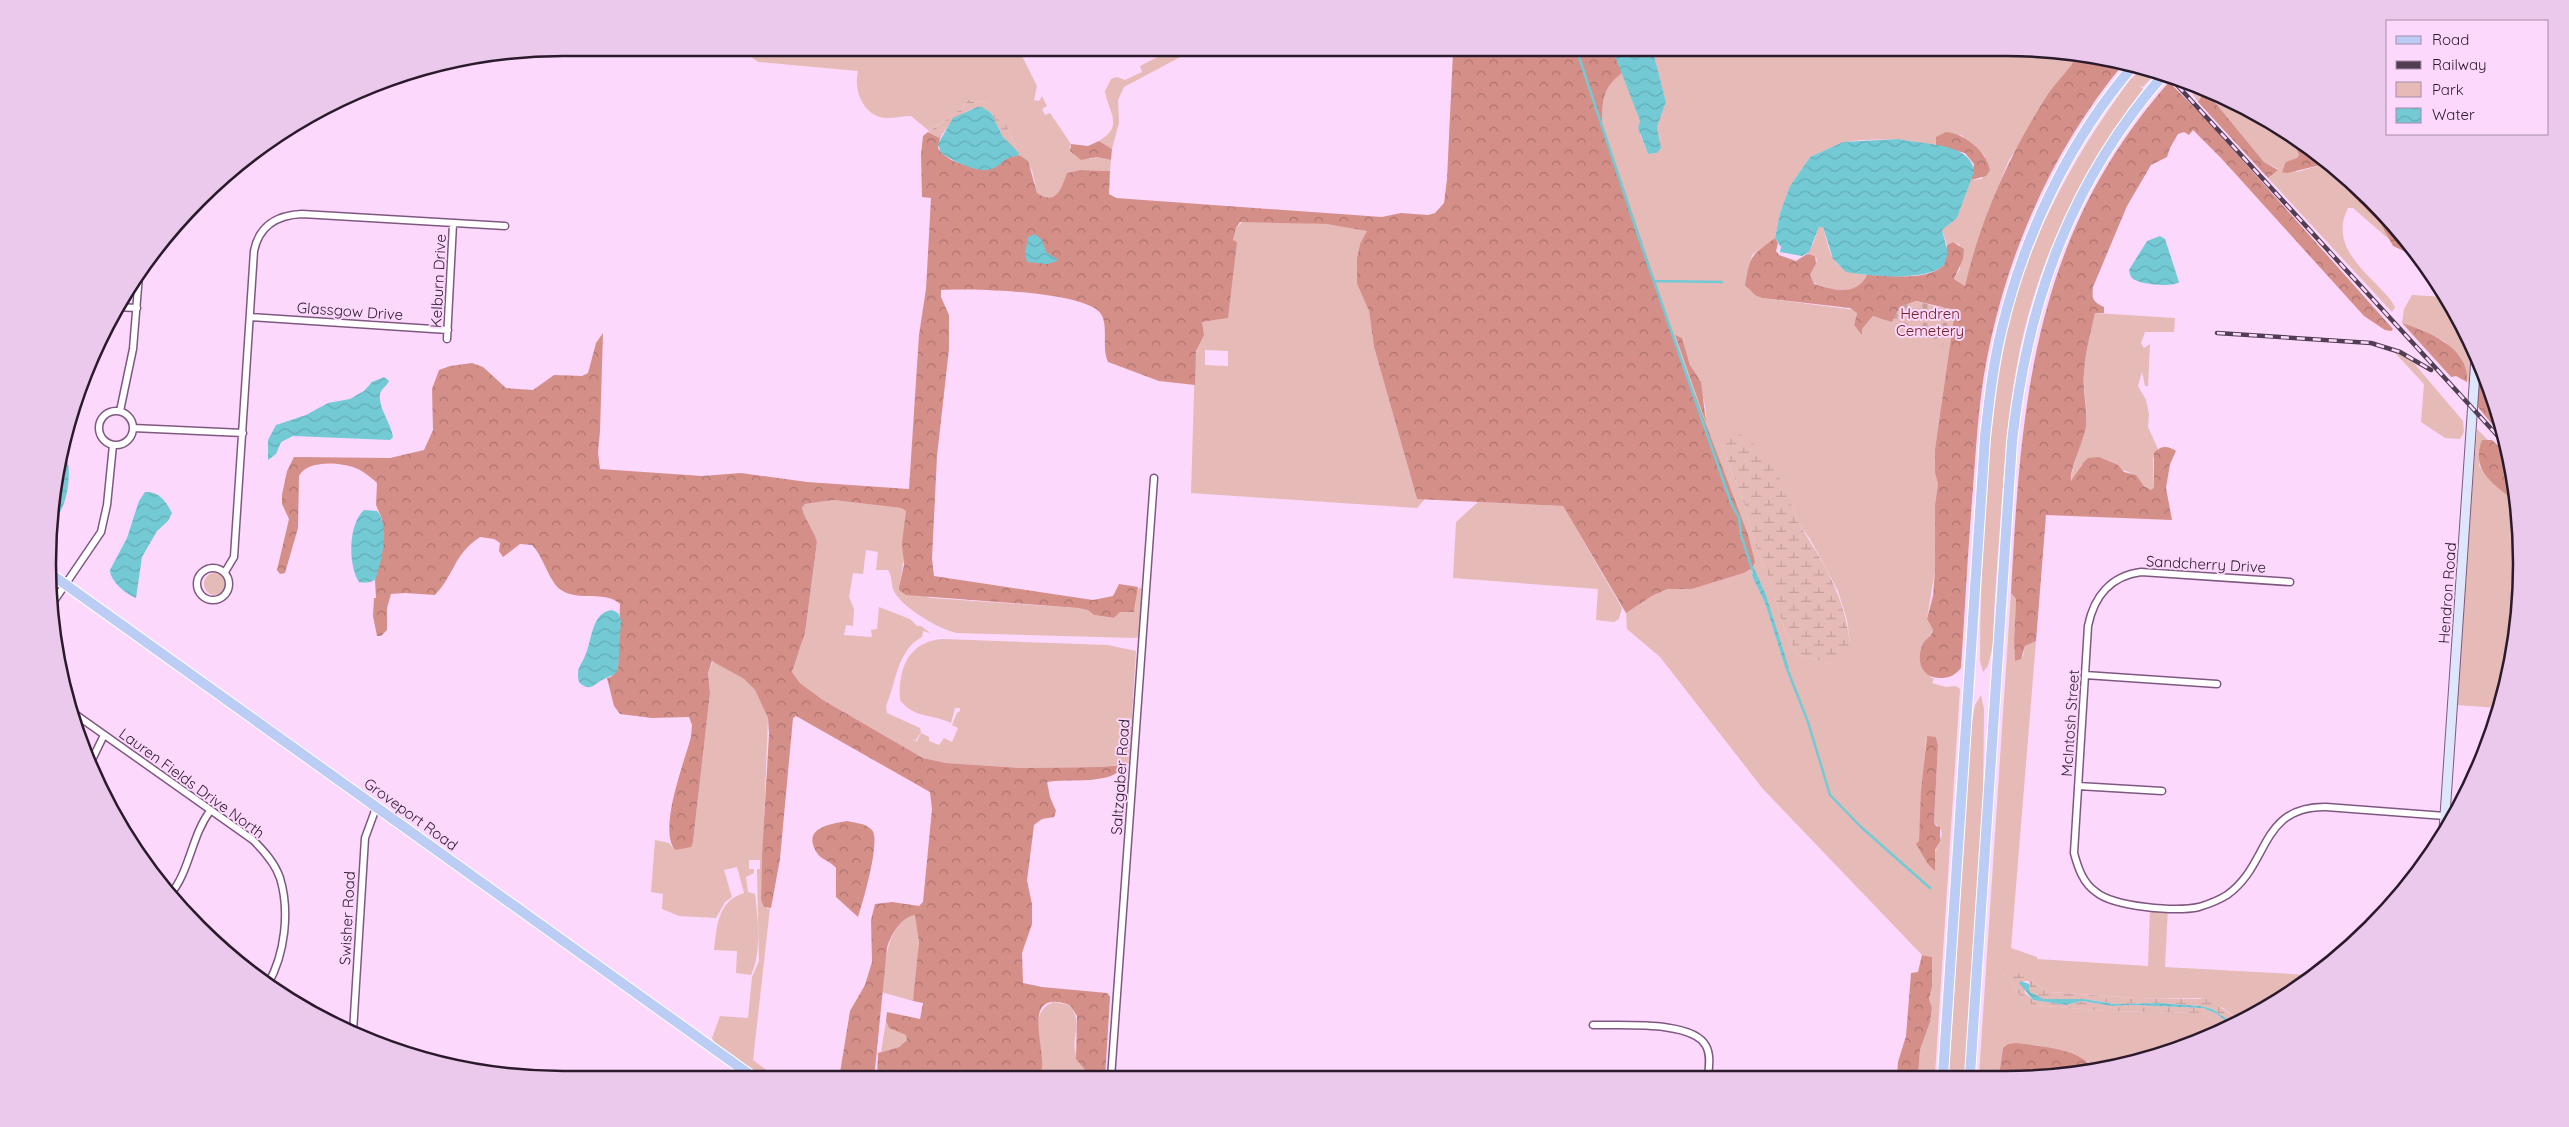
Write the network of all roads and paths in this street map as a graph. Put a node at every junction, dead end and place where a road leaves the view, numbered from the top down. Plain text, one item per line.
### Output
1 (2129, 72) edge
2 (2159, 80) edge
3 (453, 224) junction
4 (505, 226) dead end
5 (138, 288) edge
6 (126, 307) edge
7 (137, 308) junction
8 (250, 317) junction
9 (448, 330) junction
10 (448, 339) dead end
11 (2475, 372) edge
12 (120, 411) junction
13 (133, 428) junction
14 (243, 433) junction
15 (113, 445) junction
16 (1154, 478) dead end
17 (225, 572) junction
18 (2121, 577) joint
19 (56, 578) edge
20 (2290, 582) dead end
21 (64, 584) junction
22 (57, 596) edge
23 (2085, 675) junction
24 (2217, 684) dead end
25 (80, 718) edge
26 (104, 735) junction
27 (94, 756) edge
28 (2078, 786) junction
29 (2162, 791) dead end
30 (376, 808) junction
31 (210, 811) junction
32 (2447, 812) edge
33 (2443, 820) edge
34 (175, 890) edge
35 (272, 978) edge
36 (353, 1025) edge
37 (1593, 1025) dead end
38 (745, 1071) edge
39 (1111, 1071) edge
40 (1708, 1071) edge
41 (1943, 1071) edge
42 (1970, 1071) edge

1 - 41 main road
2 - 42 main road
3 - 4 street
3 - 8 street
3 - 9 street, Kelburn Drive
5 - 7 street
6 - 7 street
7 - 12 street
8 - 9 street, Glassgow Drive
8 - 14 street
9 - 10 street, Kelburn Drive
11 - 32 street, Hendron Road
12 - 13 street
12 - 15 street
13 - 14 street
13 - 15 street
14 - 17 street
15 - 21 street
16 - 39 street, Saltzgaber Road
17 - 17 street
18 - 20 street, Sandcherry Drive
18 - 23 street, McIntosh Street
19 - 21 main road, Groveport Road
21 - 22 street
21 - 30 main road, Groveport Road
23 - 24 street
23 - 28 street, McIntosh Street
25 - 26 street, Lauren Fields Drive North
26 - 27 street
26 - 31 street, Lauren Fields Drive North
28 - 29 street
28 - 33 street, McIntosh Street
30 - 36 street, Swisher Road
30 - 38 main road, Groveport Road
31 - 34 street
31 - 35 street, Lauren Fields Drive North
37 - 40 street

